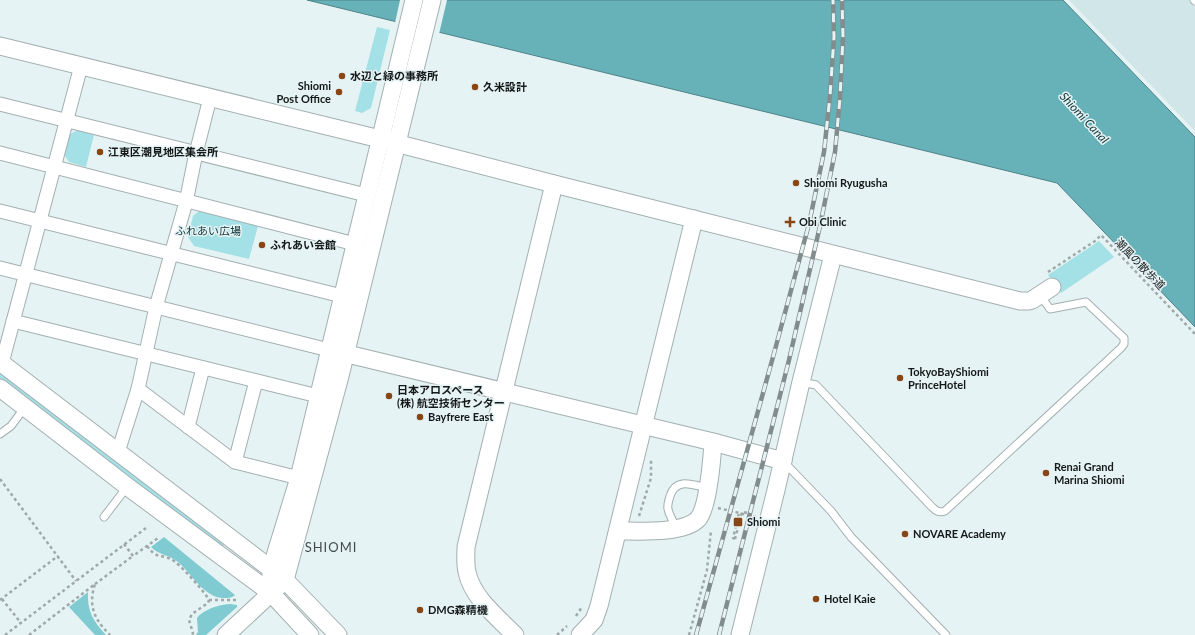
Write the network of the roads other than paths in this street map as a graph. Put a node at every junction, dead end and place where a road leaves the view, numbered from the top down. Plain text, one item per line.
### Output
1 (414, 0) edge
2 (432, 0) edge
3 (0, 46) edge
4 (81, 66) junction
5 (210, 98) junction
6 (0, 104) edge
7 (67, 120) junction
8 (380, 139) junction
9 (398, 143) junction
10 (0, 153) edge
11 (196, 153) junction
12 (54, 167) junction
13 (554, 184) junction
14 (366, 195) junction
15 (186, 202) junction
16 (0, 211) edge
17 (694, 219) junction
18 (40, 220) junction
19 (355, 244) junction
20 (171, 254) junction
21 (834, 255) junction
22 (0, 268) edge
23 (26, 274) junction
24 (1046, 285) joint
25 (342, 296) junction
26 (156, 307) junction
27 (13, 321) junction
28 (329, 350) junction
29 (146, 354) junction
30 (346, 354) junction
31 (1, 362) edge
32 (202, 368) junction
33 (256, 381) junction
34 (801, 382) junction
35 (0, 388) edge
36 (138, 389) junction
37 (504, 391) junction
38 (318, 396) junction
39 (26, 407) junction
40 (644, 426) junction
41 (188, 427) junction
42 (0, 434) edge
43 (713, 442) junction
44 (118, 452) junction
45 (783, 461) junction
46 (234, 462) junction
47 (299, 478) junction
48 (128, 487) junction
49 (708, 488) junction
50 (104, 517) dead end
51 (677, 529) junction
52 (618, 532) junction
53 (271, 569) junction
54 (285, 580) junction
55 (271, 593) junction
56 (575, 630) edge
57 (226, 635) edge
58 (310, 635) edge
59 (338, 635) edge
60 (515, 635) edge
61 (740, 635) edge
62 (946, 635) edge

1 - 8 street
2 - 9 street
3 - 4 street
4 - 5 street
4 - 7 street
5 - 8 street
5 - 11 street
6 - 7 street
7 - 11 street
7 - 12 street
8 - 9 street
8 - 14 street
9 - 13 street
9 - 30 street
10 - 12 street
11 - 14 street
11 - 15 street
12 - 15 street
12 - 18 street
13 - 17 street
13 - 37 street
14 - 19 street
15 - 19 street
15 - 20 street
16 - 18 street
17 - 21 street
17 - 40 street
18 - 20 street
18 - 23 street
19 - 25 street
20 - 25 street
20 - 26 street
21 - 24 street
21 - 34 street
22 - 23 street
23 - 26 street
23 - 27 street
24 - 34 lane
25 - 28 street
26 - 28 street
26 - 29 street
27 - 29 street
27 - 31 street
28 - 30 street
28 - 38 street
29 - 32 street
29 - 36 street
30 - 37 street
30 - 54 street
31 - 44 street
32 - 33 street
32 - 41 street
33 - 38 street
33 - 46 street
34 - 45 street
35 - 39 street
36 - 41 street
36 - 44 street
37 - 40 street
37 - 60 street
38 - 47 street
39 - 42 lane
39 - 48 street
40 - 43 street
40 - 52 street
41 - 46 street
43 - 45 street
43 - 49 street
44 - 53 street
45 - 61 street
45 - 62 lane
46 - 47 street
47 - 53 street
48 - 50 lane
48 - 55 street
49 - 51 street
49 - 51 lane
51 - 52 street
52 - 56 street
53 - 54 street
53 - 55 street
54 - 55 street
54 - 59 street
55 - 57 street
55 - 58 street

